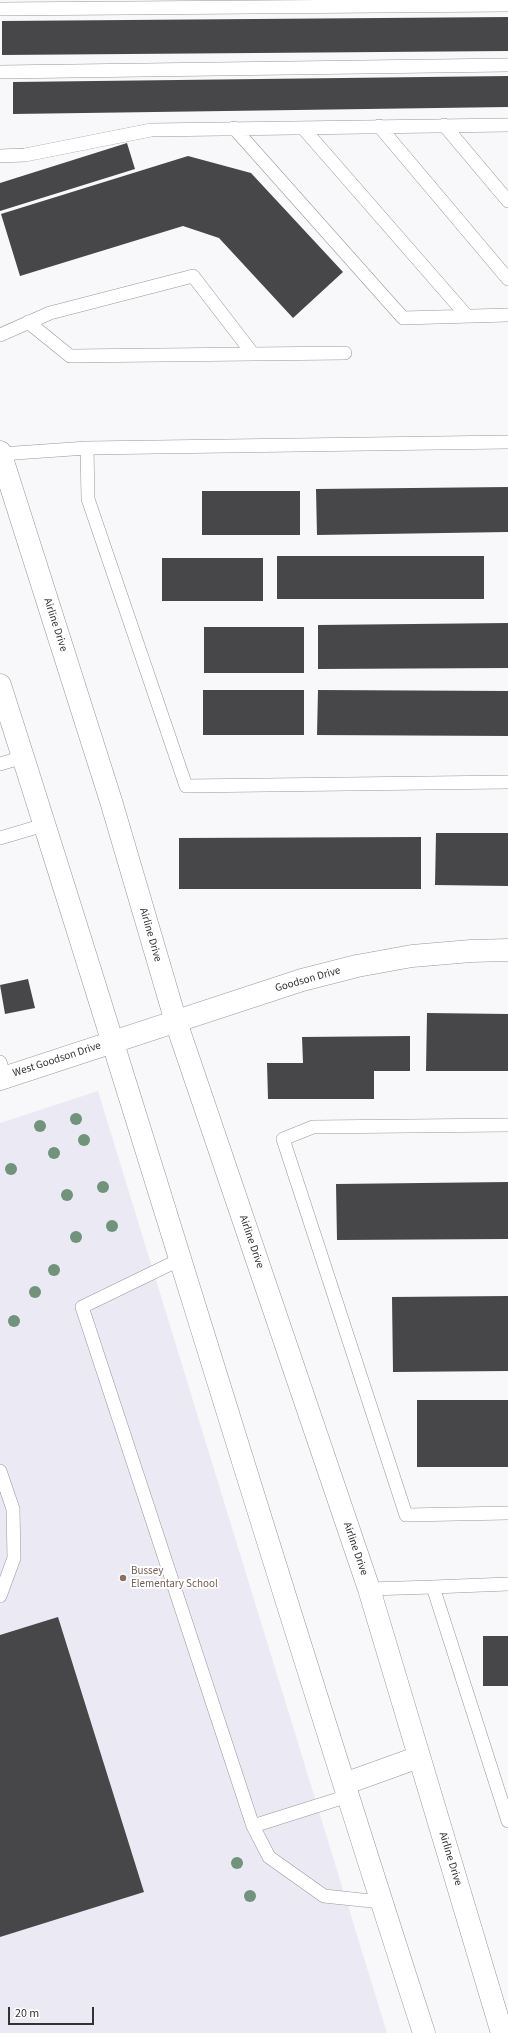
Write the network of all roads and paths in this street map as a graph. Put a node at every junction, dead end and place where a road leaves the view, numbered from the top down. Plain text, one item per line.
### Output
1 (508, 5) edge
2 (0, 9) edge
3 (508, 65) edge
4 (0, 72) edge
5 (444, 125) junction
6 (508, 125) edge
7 (378, 126) junction
8 (234, 128) junction
9 (303, 128) junction
10 (0, 156) edge
11 (508, 201) edge
12 (508, 279) edge
13 (508, 315) edge
14 (467, 316) junction
15 (28, 322) junction
16 (0, 335) edge
17 (345, 353) dead end
18 (253, 354) junction
19 (508, 442) edge
20 (87, 448) junction
21 (0, 453) edge
22 (0, 685) edge
23 (23, 757) junction
24 (0, 764) edge
25 (508, 782) edge
26 (44, 824) junction
27 (0, 838) edge
28 (508, 950) edge
29 (176, 1022) junction
30 (114, 1042) junction
31 (2, 1073) edge
32 (508, 1125) edge
33 (181, 1259) junction
34 (0, 1471) edge
35 (508, 1513) edge
36 (508, 1584) edge
37 (433, 1587) junction
38 (369, 1589) junction
39 (0, 1596) edge
40 (419, 1756) junction
41 (346, 1790) junction
42 (508, 1821) edge
43 (253, 1826) junction
44 (381, 1902) junction
45 (424, 2033) edge
46 (502, 2033) edge

1 - 2 lane
3 - 4 lane
5 - 6 lane
5 - 7 lane
5 - 11 lane
7 - 9 lane
7 - 12 lane
8 - 9 lane
8 - 10 lane
8 - 14 lane
9 - 14 lane
13 - 14 lane
15 - 16 lane
15 - 18 lane
15 - 18 lane
17 - 18 lane
19 - 20 lane
20 - 21 lane
20 - 25 lane
21 - 29 main road, Airline Drive
22 - 23 main road
23 - 24 lane
23 - 26 main road
26 - 27 lane
26 - 30 main road
28 - 29 main road, Goodson Drive
29 - 30 main road, Goodson Drive
29 - 38 main road, Airline Drive
30 - 31 main road, West Goodson Drive
30 - 33 main road
32 - 35 lane
33 - 41 main road
33 - 43 lane
34 - 39 lane
36 - 37 lane
37 - 38 lane
37 - 42 lane
38 - 40 main road, Airline Drive
40 - 41 main road
40 - 46 main road, Airline Drive
41 - 43 lane
41 - 44 main road
43 - 44 lane
44 - 45 main road

